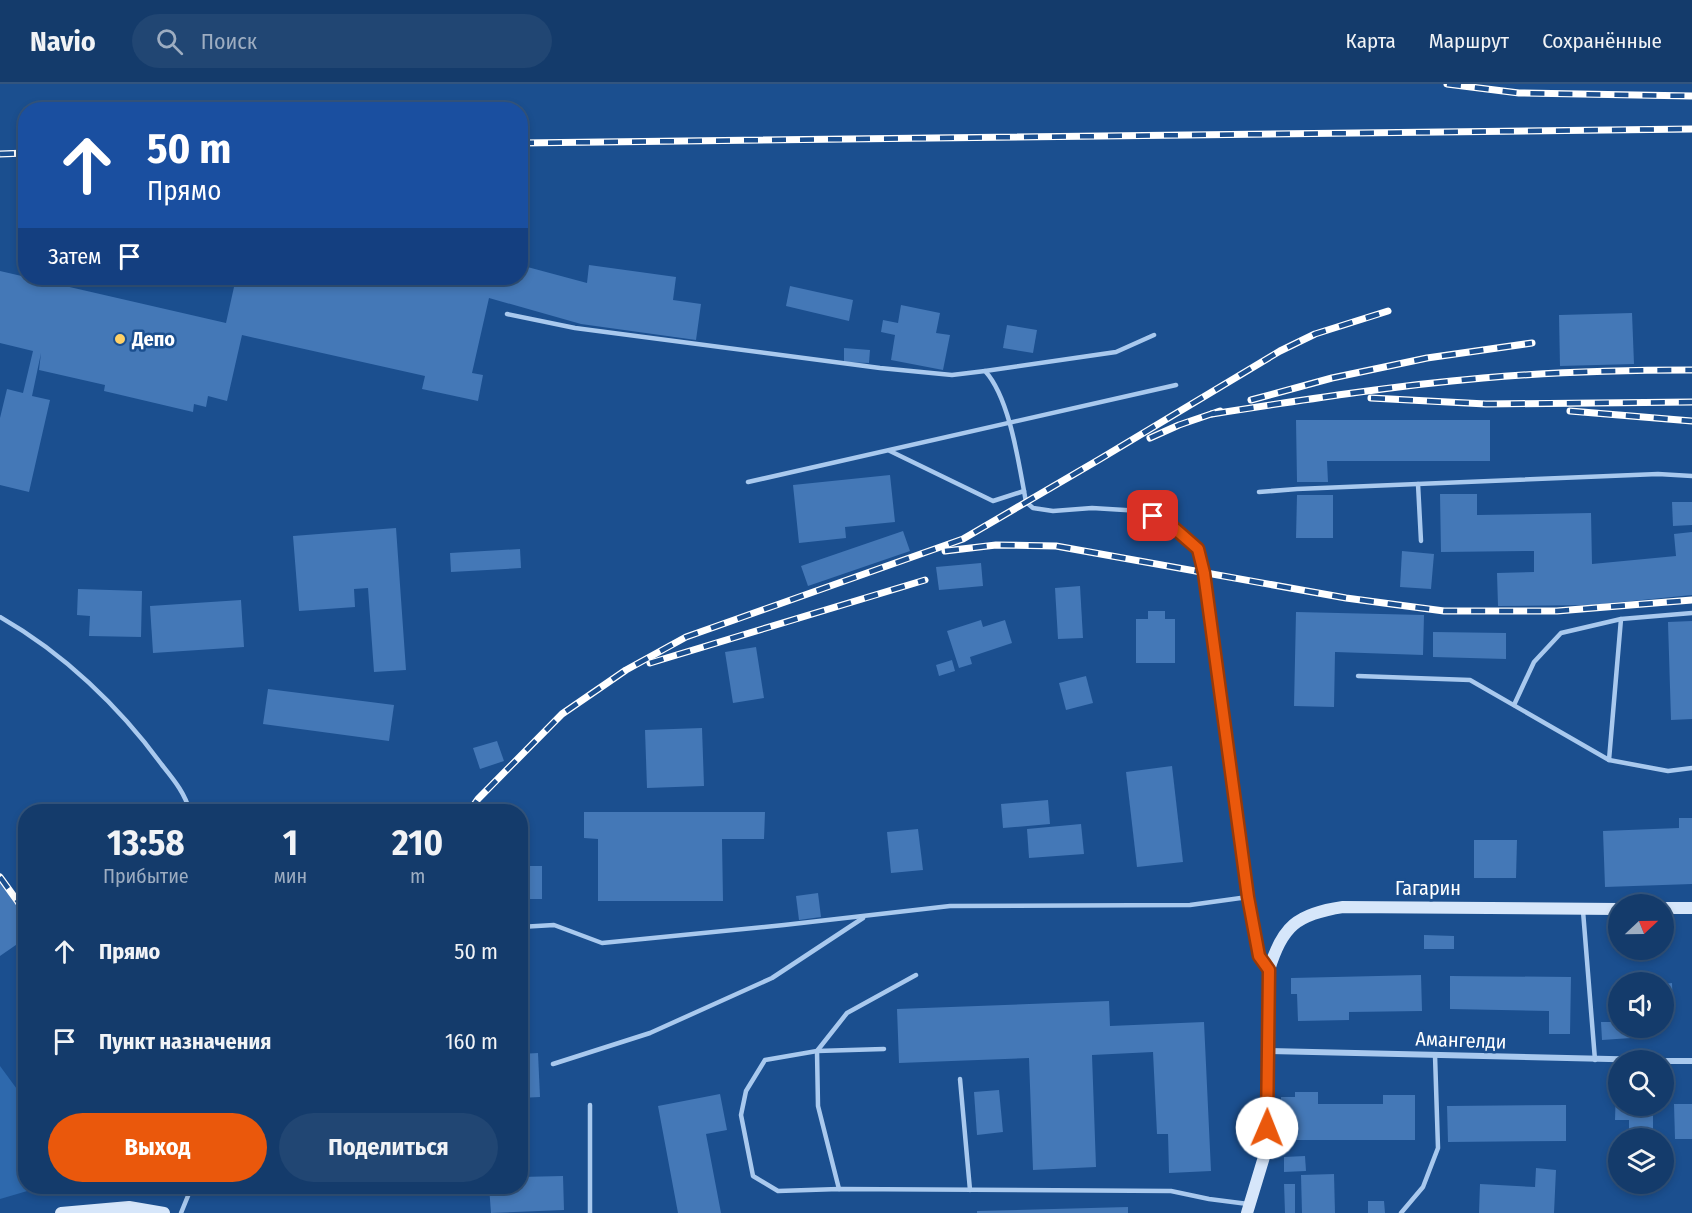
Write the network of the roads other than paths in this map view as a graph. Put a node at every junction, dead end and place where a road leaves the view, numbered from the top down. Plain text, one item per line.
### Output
1 (507, 314) dead end
2 (1154, 335) dead end
3 (985, 371) junction
4 (1176, 385) dead end
5 (1010, 424) junction
6 (890, 451) junction
7 (1692, 476) edge
8 (748, 482) dead end
9 (1418, 484) junction
10 (1024, 491) junction
11 (1259, 492) dead end
12 (1420, 541) dead end
13 (1692, 613) edge
14 (0, 617) edge
15 (1621, 619) junction
16 (1359, 676) dead end
17 (1514, 705) junction
18 (1609, 760) junction
19 (1692, 768) edge
20 (188, 804) edge
21 (1248, 897) junction
22 (1674, 908) edge
23 (1692, 908) edge
24 (1583, 909) junction
25 (1608, 909) edge
26 (866, 916) junction
27 (528, 927) edge
28 (1269, 970) junction
29 (916, 975) dead end
30 (884, 1049) dead end
31 (817, 1051) junction
32 (1269, 1051) junction
33 (1435, 1056) junction
34 (1595, 1060) junction
35 (1608, 1060) edge
36 (1674, 1061) edge
37 (1692, 1061) edge
38 (553, 1064) dead end
39 (960, 1079) dead end
40 (590, 1105) dead end
41 (839, 1189) junction
42 (970, 1190) junction
43 (189, 1194) edge
44 (1249, 1209) edge
45 (61, 1213) edge
46 (164, 1213) edge
47 (181, 1213) edge
48 (590, 1213) edge
49 (1401, 1213) edge

1 - 3 lane
2 - 3 lane
3 - 5 lane
4 - 5 lane
5 - 6 lane
5 - 10 lane
6 - 8 lane
6 - 10 lane
7 - 9 lane
9 - 11 lane
9 - 12 lane
10 - 21 lane
13 - 15 lane
14 - 20 lane
15 - 17 lane
15 - 18 lane
16 - 17 lane
17 - 18 lane
18 - 19 lane
21 - 26 lane
21 - 28 lane
22 - 23 main road
24 - 25 main road, Гагарин
24 - 28 main road, Гагарин
24 - 34 lane
26 - 27 lane
26 - 38 lane
28 - 32 main road, Гагарин
29 - 31 lane
30 - 31 lane
31 - 41 lane
31 - 41 lane
32 - 33 street, Амангелди
32 - 44 main road, Гагарин
33 - 34 street, Амангелди
33 - 49 lane
34 - 35 street, Амангелди
36 - 37 street
39 - 42 lane
40 - 48 lane
41 - 42 lane
42 - 44 lane
43 - 47 lane
45 - 46 main road

